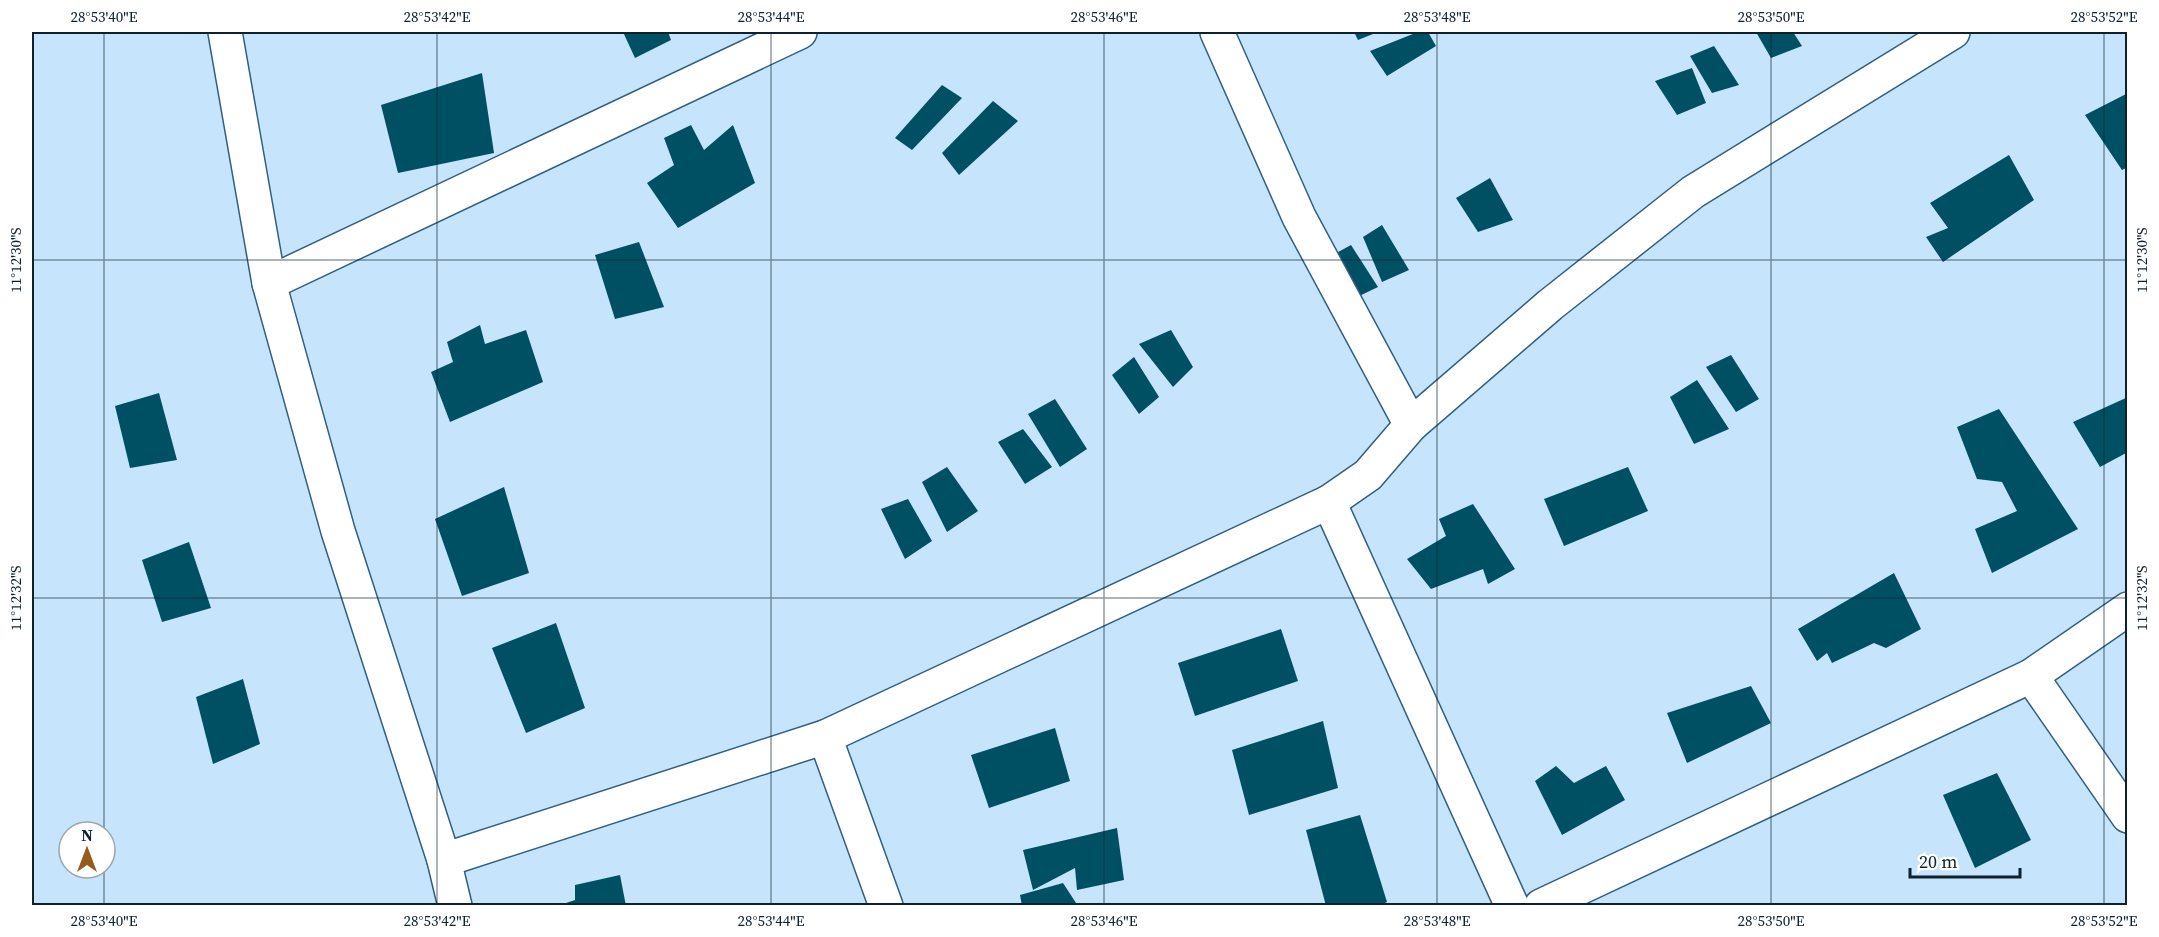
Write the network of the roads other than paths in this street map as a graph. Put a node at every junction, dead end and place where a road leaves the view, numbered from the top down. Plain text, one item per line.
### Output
1 (225, 32) edge
2 (800, 32) edge
3 (1217, 32) edge
4 (1953, 32) edge
5 (268, 283) junction
6 (1411, 425) junction
7 (1329, 502) junction
8 (2127, 609) edge
9 (2031, 676) junction
10 (825, 737) junction
11 (2127, 816) edge
12 (444, 860) junction
13 (455, 906) edge
14 (886, 906) edge
15 (1512, 906) edge
16 (1541, 906) edge

1 - 5 street
2 - 5 street
3 - 6 street
4 - 6 street
5 - 12 street
6 - 7 street
7 - 10 street
7 - 15 street
8 - 9 street
9 - 11 street
9 - 16 street
10 - 12 street
10 - 14 street
12 - 13 street

